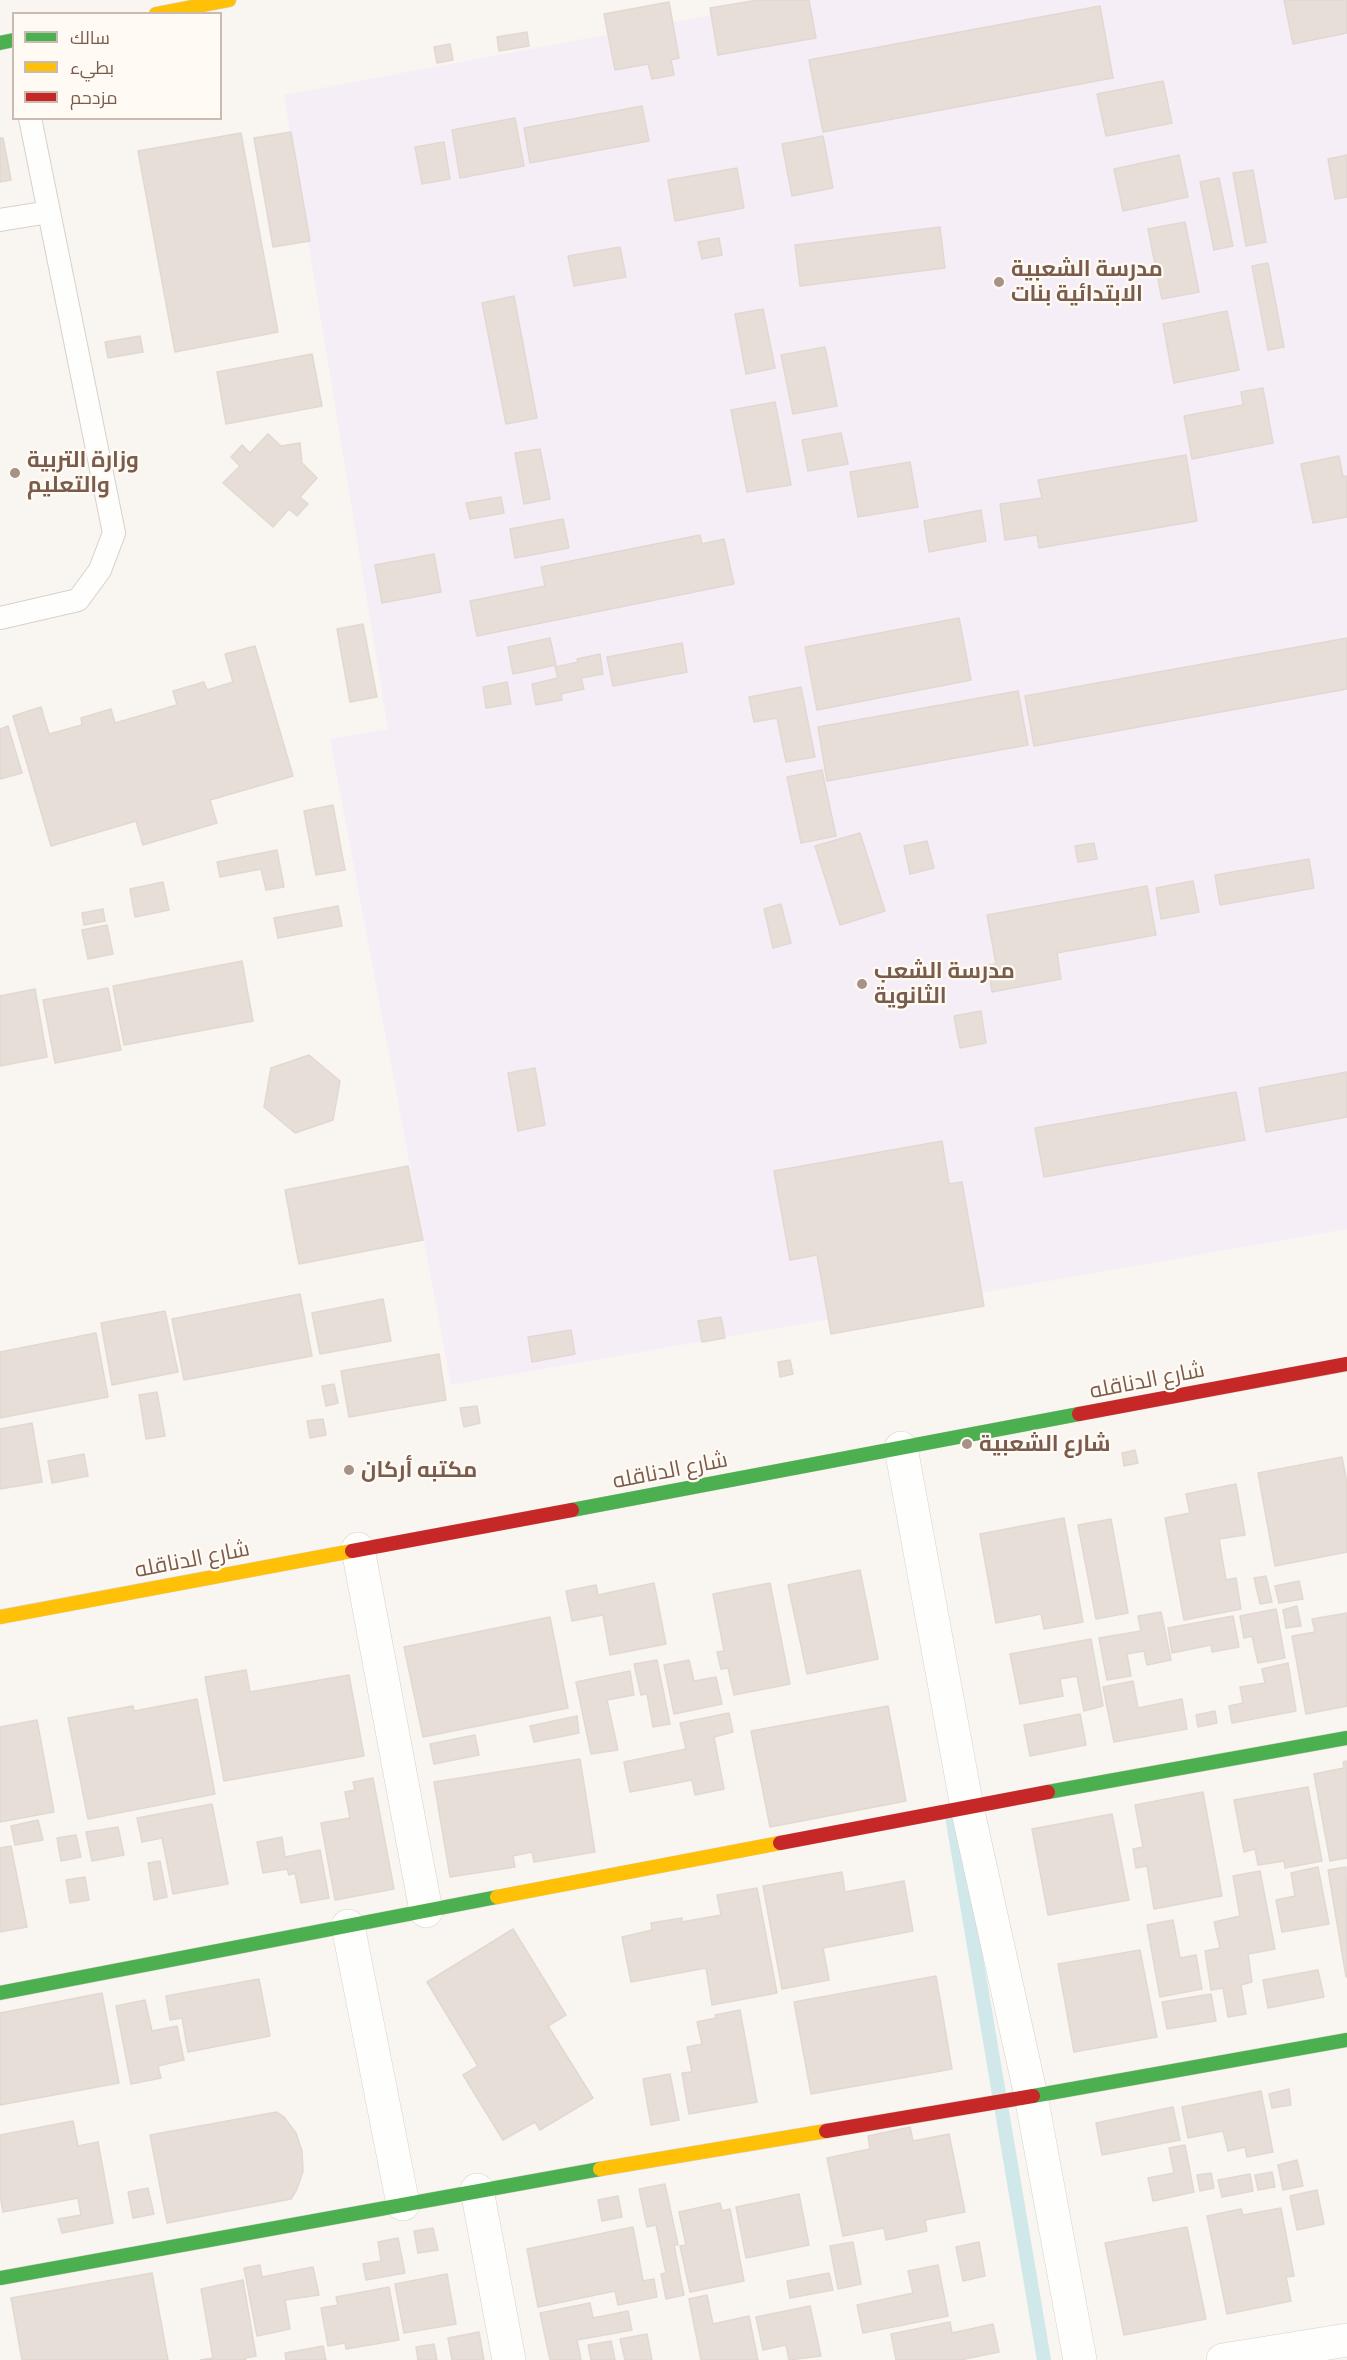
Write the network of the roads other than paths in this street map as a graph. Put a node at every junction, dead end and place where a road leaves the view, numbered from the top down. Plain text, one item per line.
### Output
1 (229, 0) edge
2 (166, 12) edge
3 (30, 120) edge
4 (49, 212) junction
5 (0, 220) edge
6 (0, 618) edge
7 (1347, 1366) edge
8 (901, 1448) junction
9 (358, 1550) junction
10 (0, 1617) edge
11 (1347, 1738) edge
12 (967, 1807) junction
13 (426, 1911) junction
14 (348, 1926) junction
15 (0, 1993) edge
16 (1347, 2040) edge
17 (1030, 2096) junction
18 (477, 2190) junction
19 (403, 2204) junction
20 (0, 2278) edge
21 (1347, 2340) edge
22 (508, 2360) edge
23 (1080, 2360) edge
24 (1223, 2360) edge

1 - 2 street
3 - 4 lane
4 - 5 lane
4 - 6 lane
7 - 8 street, شارع الدناقله
8 - 9 street, شارع الدناقله
8 - 12 street
9 - 10 street, شارع الدناقله
9 - 13 street
11 - 12 street
12 - 13 street
12 - 17 street
13 - 14 street
14 - 15 street
14 - 19 street
16 - 17 street
17 - 18 street
17 - 23 street
18 - 19 street
18 - 22 street
19 - 20 street
21 - 24 street

